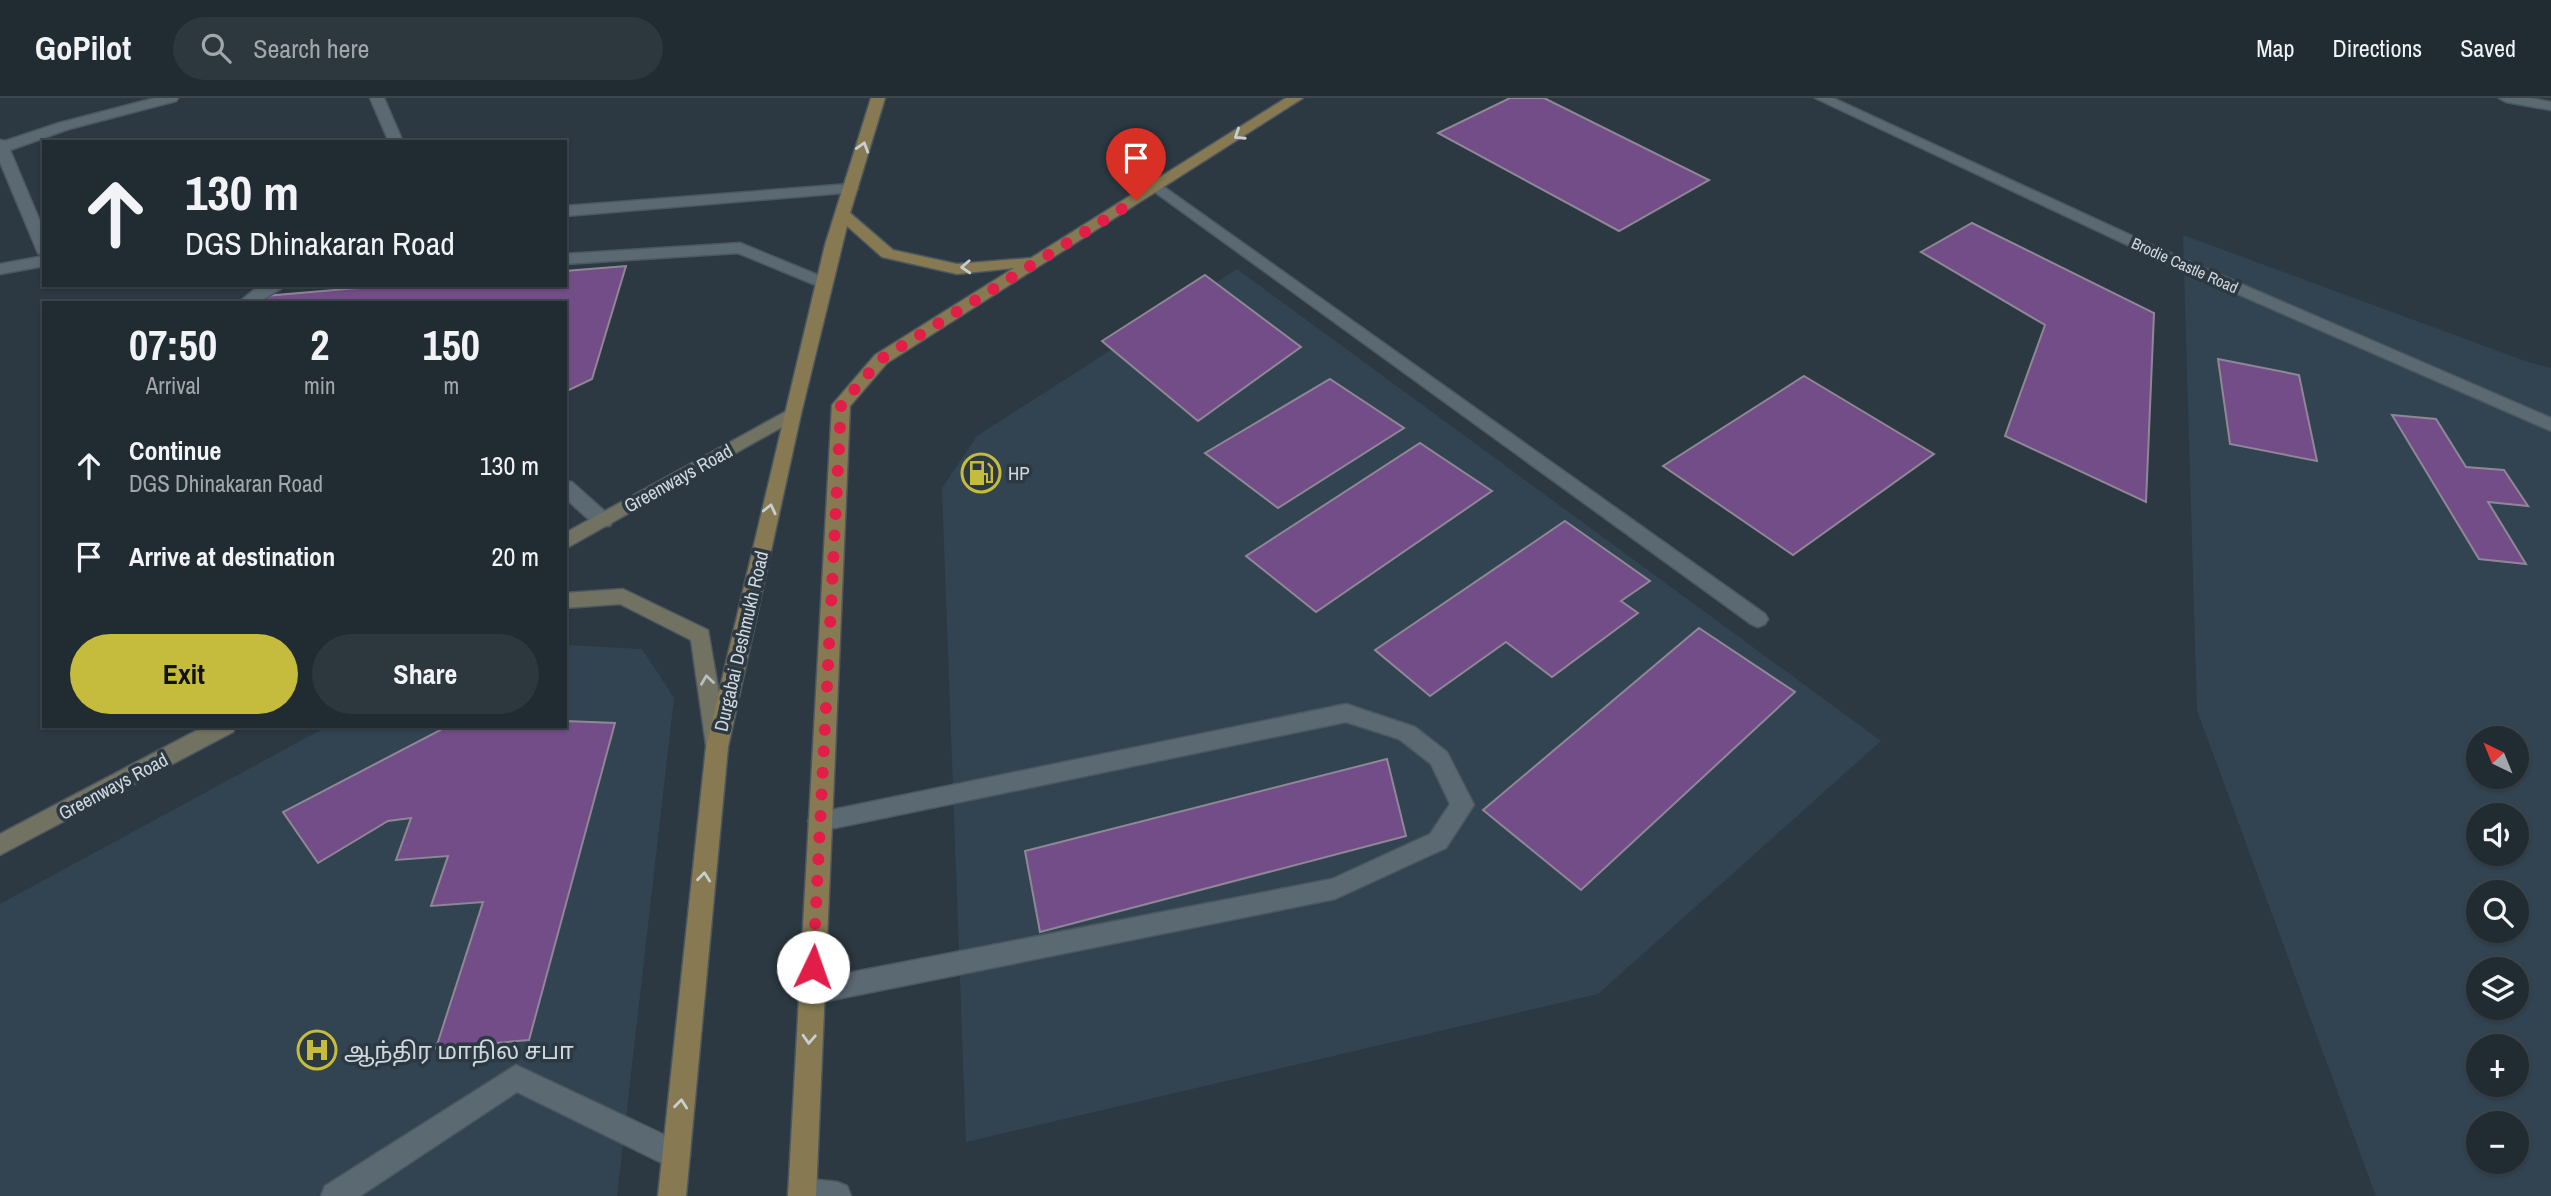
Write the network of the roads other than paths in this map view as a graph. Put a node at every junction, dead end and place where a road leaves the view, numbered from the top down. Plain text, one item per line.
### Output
1 (172, 98) edge
2 (377, 98) edge
3 (878, 98) edge
4 (1296, 98) edge
5 (1822, 98) edge
6 (2506, 98) edge
7 (2551, 106) edge
8 (395, 140) edge
9 (1, 146) edge
10 (1157, 187) junction
11 (850, 189) junction
12 (567, 211) edge
13 (844, 215) junction
14 (42, 245) edge
15 (567, 258) edge
16 (42, 261) edge
17 (1034, 262) junction
18 (0, 269) edge
19 (824, 283) junction
20 (271, 287) edge
21 (249, 301) edge
22 (792, 414) junction
23 (2551, 425) edge
24 (567, 489) edge
25 (603, 521) junction
26 (567, 541) edge
27 (567, 601) edge
28 (1758, 619) dead end
29 (221, 728) edge
30 (717, 747) junction
31 (820, 821) junction
32 (0, 845) edge
33 (812, 992) junction
34 (676, 1155) junction
35 (802, 1194) edge
36 (335, 1196) edge
37 (672, 1196) edge
38 (837, 1196) edge

1 - 9 street
2 - 8 street
11 -> 3 main road, Durgabai Deshmukh Road
4 -> 10 main road
5 - 23 street, Brodie Castle Road
6 - 7 street
9 - 14 street
10 - 17 main road
10 - 28 street
11 - 12 street
11 - 13 main road, Durgabai Deshmukh Road
17 -> 13 main road
13 - 19 main road, Durgabai Deshmukh Road
15 - 19 street
16 - 18 street
17 - 31 main road
19 - 22 main road, Durgabai Deshmukh Road
20 - 21 street
22 - 25 street, Greenways Road
30 -> 22 main road, Durgabai Deshmukh Road
24 - 25 street
25 - 26 street, Greenways Road
30 -> 27 street
29 - 32 street, Greenways Road
34 -> 30 main road, Durgabai Deshmukh Road
31 - 33 main road
31 - 33 street
33 -> 35 main road
34 - 36 street
34 - 37 main road, Durgabai Deshmukh Road
35 - 38 street

